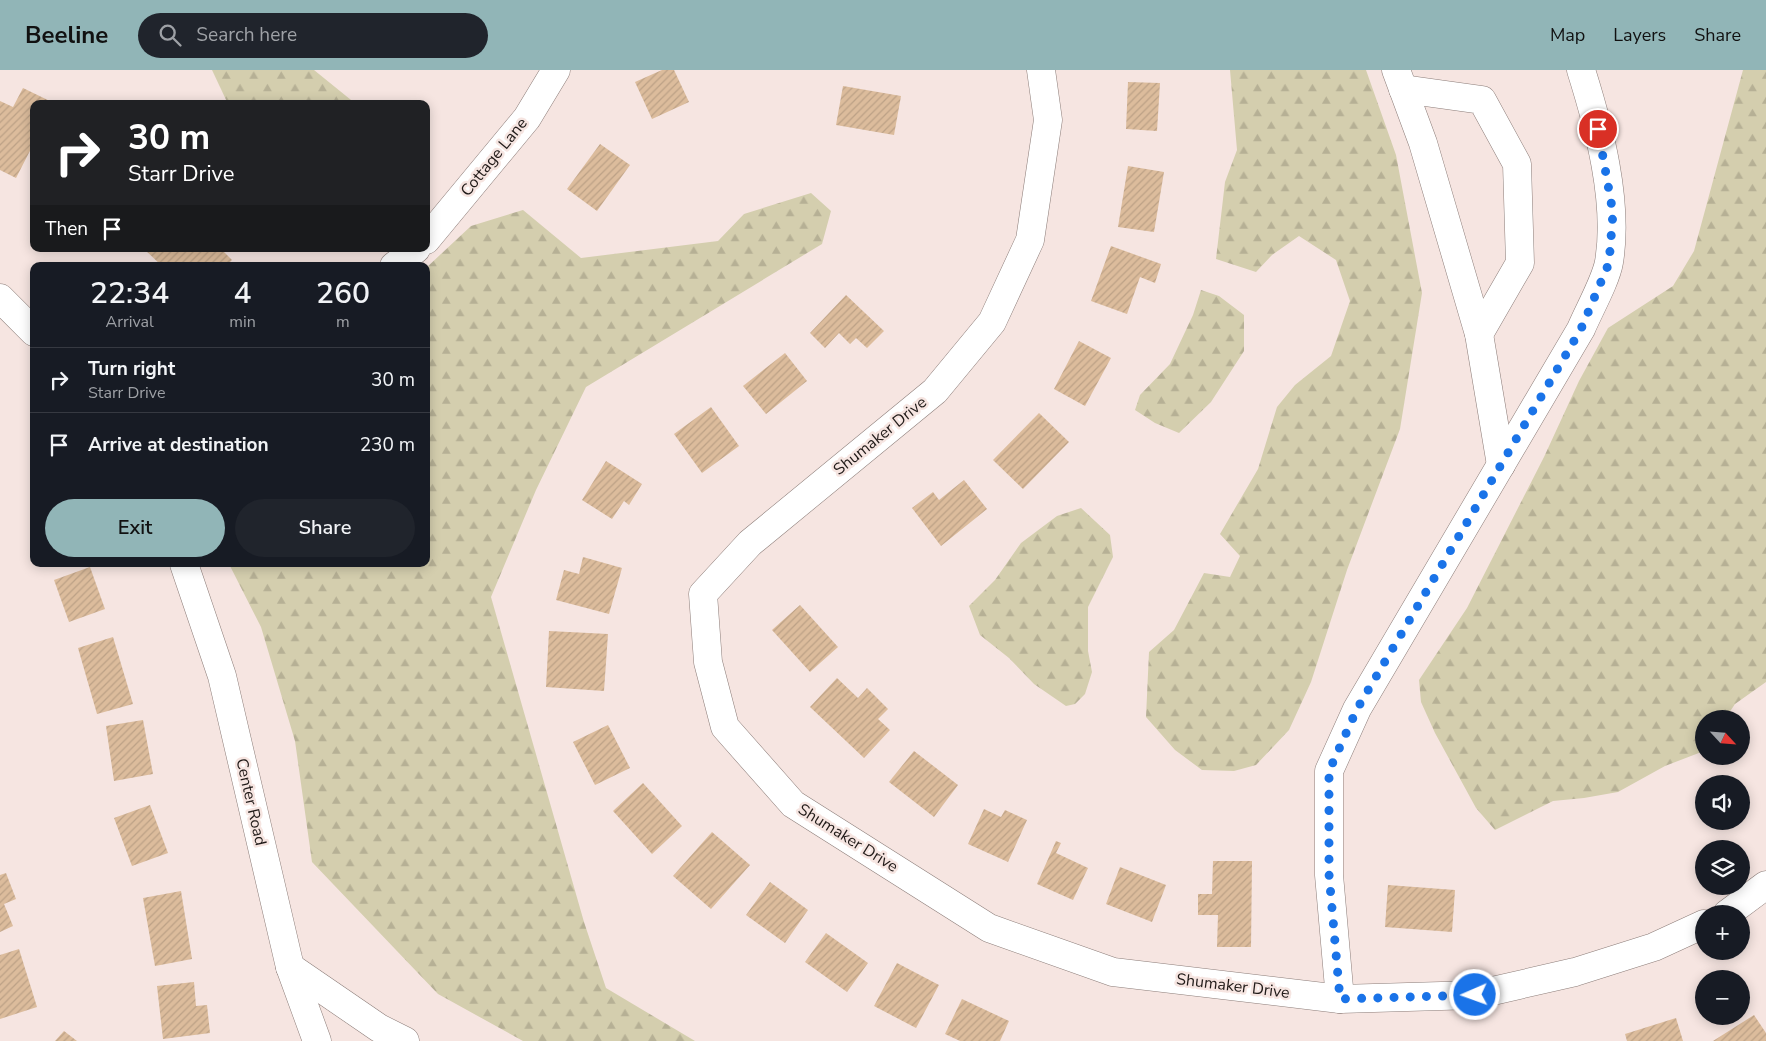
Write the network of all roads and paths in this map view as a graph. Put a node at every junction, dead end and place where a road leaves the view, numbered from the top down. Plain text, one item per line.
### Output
1 (556, 70) edge
2 (1040, 70) edge
3 (1581, 70) edge
4 (1400, 79) edge
5 (430, 235) edge
6 (412, 252) edge
7 (399, 262) edge
8 (0, 298) edge
9 (30, 328) edge
10 (1479, 334) junction
11 (1501, 464) junction
12 (185, 567) edge
13 (1766, 885) edge
14 (1739, 905) edge
15 (1695, 928) edge
16 (290, 967) junction
17 (1340, 999) junction
18 (317, 1041) edge
19 (405, 1041) edge

1 - 5 street, Cottage Lane
2 - 17 street, Shumaker Drive
3 - 11 street
4 - 10 street
4 - 10 street
6 - 7 street
8 - 9 street
10 - 11 street
11 - 17 street
12 - 16 street, Center Road
13 - 14 street
15 - 17 street, Shumaker Drive
16 - 18 street, Center Road
16 - 19 street

